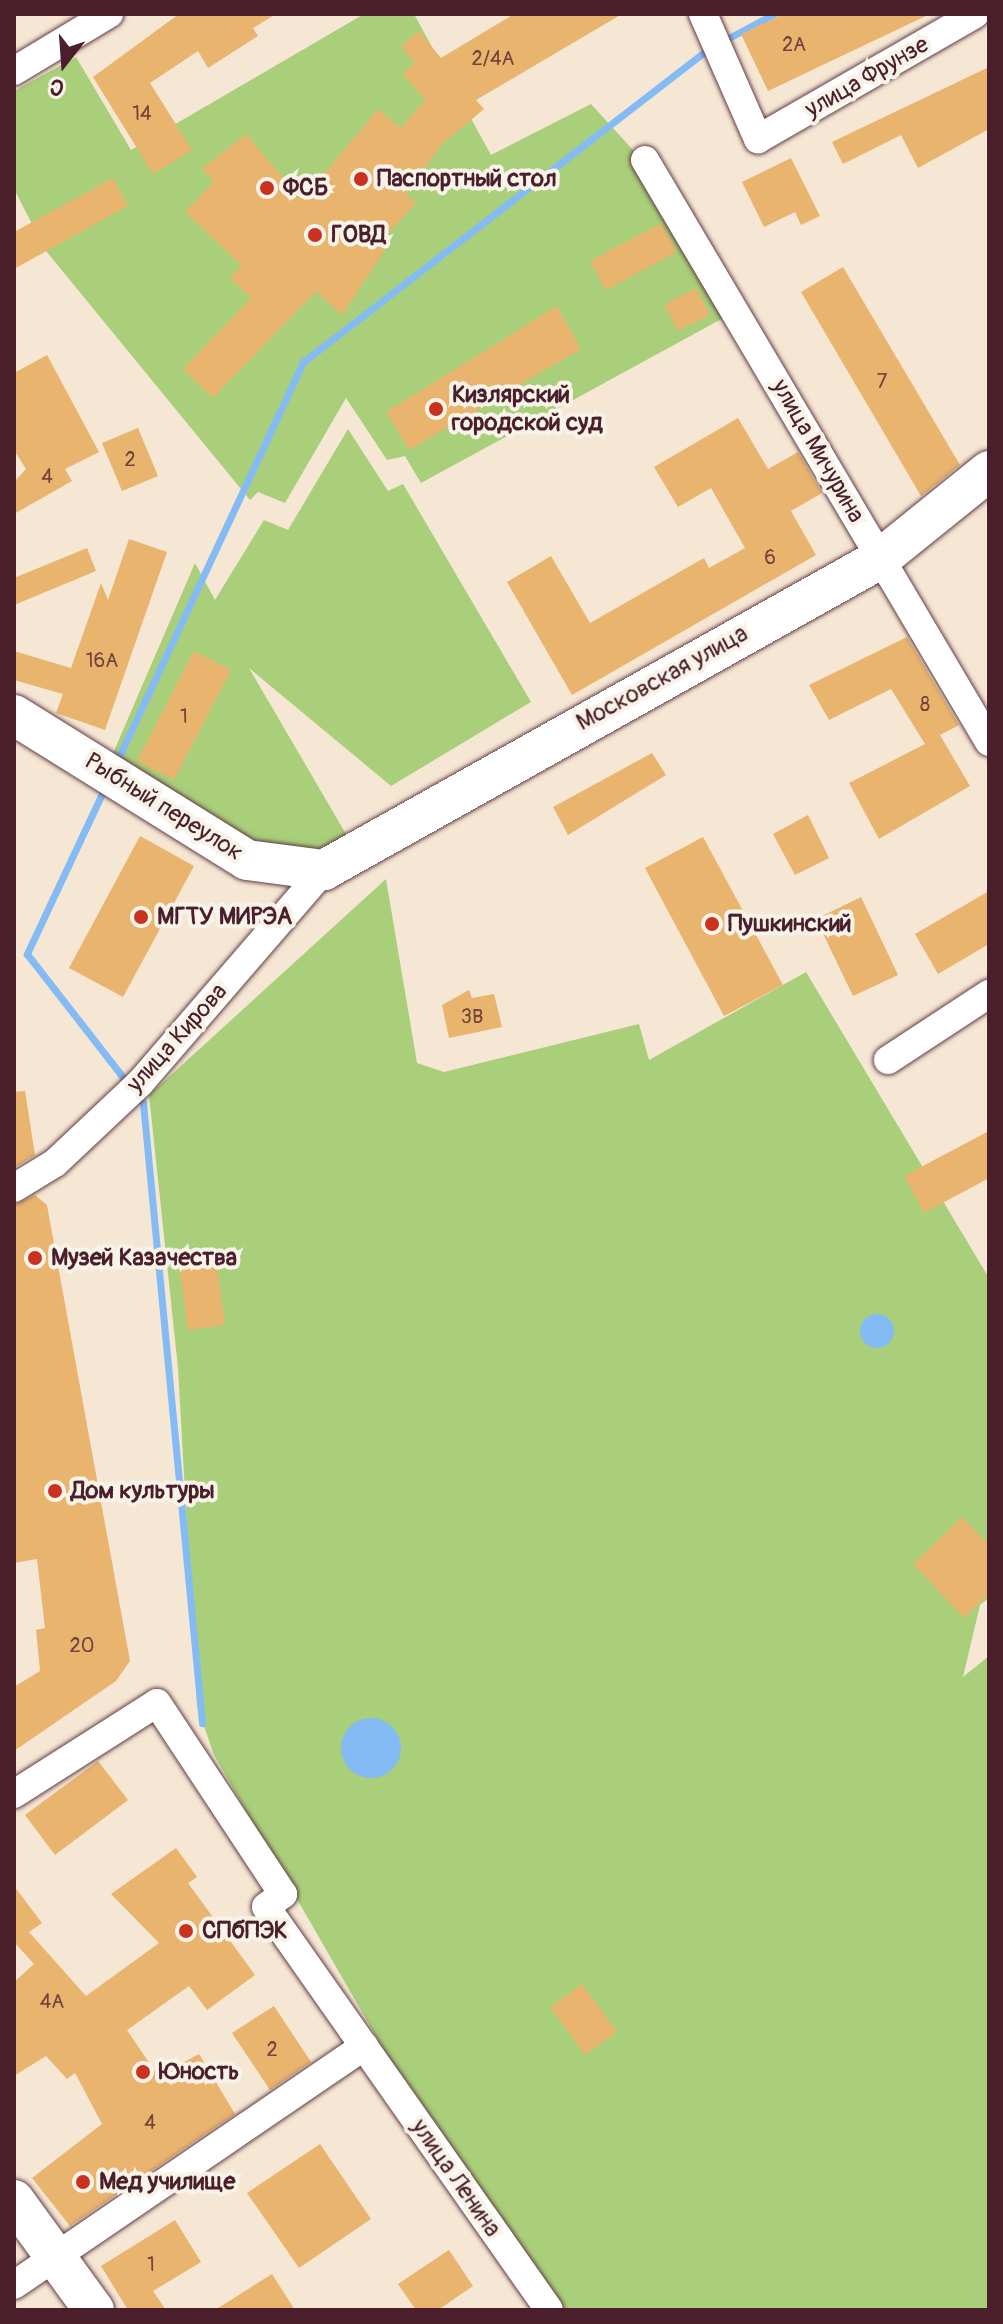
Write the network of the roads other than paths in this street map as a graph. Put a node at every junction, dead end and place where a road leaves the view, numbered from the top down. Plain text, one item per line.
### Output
1 (109, 14) edge
2 (703, 14) edge
3 (975, 14) edge
4 (14, 71) edge
5 (645, 160) dead end
6 (989, 471) edge
7 (880, 559) junction
8 (14, 715) edge
9 (989, 742) edge
10 (324, 870) junction
11 (989, 994) edge
12 (888, 1060) dead end
13 (14, 1188) edge
14 (14, 1794) edge
15 (364, 2046) junction
16 (14, 2200) edge
17 (57, 2256) junction
18 (14, 2285) edge
19 (94, 2310) edge
20 (549, 2310) edge

1 - 4 street
2 - 3 street, улица Фрунзе
5 - 7 street, улица Мичурина
6 - 7 street, Московская улица
7 - 9 street, улица Мичурина
7 - 10 street, Московская улица
8 - 10 street, Рыбный переулок
10 - 13 street, улица Кирова
11 - 12 street
14 - 15 street, улица Ленина
15 - 17 street
15 - 20 street, улица Ленина
16 - 17 street
17 - 18 street
17 - 19 street

